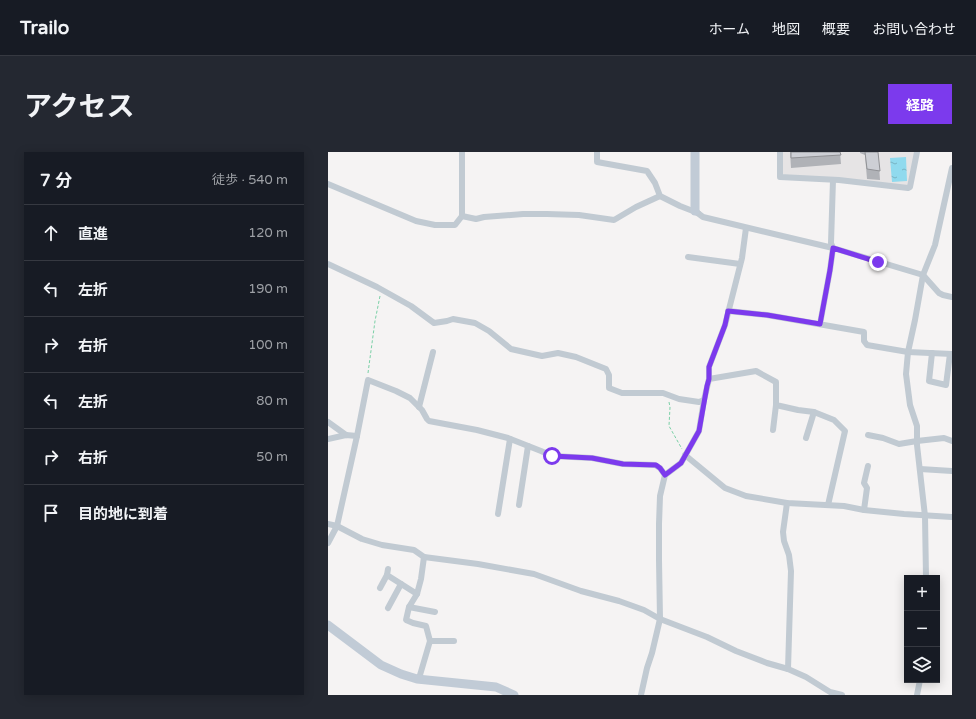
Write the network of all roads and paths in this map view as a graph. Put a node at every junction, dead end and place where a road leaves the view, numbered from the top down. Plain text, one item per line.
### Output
1 (462, 152) edge
2 (597, 152) edge
3 (696, 152) edge
4 (780, 152) edge
5 (917, 152) edge
6 (952, 168) edge
7 (833, 180) junction
8 (328, 184) edge
9 (660, 196) junction
10 (698, 213) junction
11 (462, 216) junction
12 (746, 228) junction
13 (833, 248) junction
14 (688, 257) dead end
15 (328, 264) edge
16 (740, 264) junction
17 (923, 276) junction
18 (382, 290) junction
19 (952, 297) edge
20 (728, 311) junction
21 (820, 324) junction
22 (433, 352) dead end
23 (908, 352) junction
24 (932, 353) junction
25 (951, 354) edge
26 (709, 379) junction
27 (368, 380) junction
28 (667, 395) junction
29 (704, 400) junction
30 (776, 405) junction
31 (419, 407) junction
32 (814, 412) junction
33 (328, 422) edge
34 (773, 430) dead end
35 (346, 435) junction
36 (868, 435) dead end
37 (357, 436) junction
38 (806, 438) dead end
39 (328, 439) edge
40 (510, 439) junction
41 (917, 441) junction
42 (952, 441) edge
43 (528, 446) junction
44 (685, 455) junction
45 (868, 466) dead end
46 (920, 469) junction
47 (952, 471) edge
48 (665, 475) junction
49 (787, 503) junction
50 (519, 505) dead end
51 (828, 505) junction
52 (864, 510) junction
53 (498, 514) dead end
54 (925, 516) junction
55 (952, 517) edge
56 (328, 524) edge
57 (337, 526) junction
58 (328, 543) edge
59 (424, 557) junction
60 (926, 575) edge
61 (401, 584) junction
62 (380, 588) dead end
63 (417, 594) junction
64 (409, 607) junction
65 (388, 608) dead end
66 (435, 612) dead end
67 (660, 619) junction
68 (328, 625) edge
69 (430, 640) junction
70 (454, 641) dead end
71 (788, 669) junction
72 (417, 679) junction
73 (919, 683) edge
74 (829, 693) edge
75 (514, 695) edge
76 (641, 695) edge
77 (842, 695) edge
78 (917, 695) edge

1 - 11 street
2 - 9 street
3 - 10 street
4 - 7 street
5 - 7 street
6 - 17 street
7 - 13 street
8 - 11 street
9 - 10 street
9 - 11 street
10 - 12 street
12 - 13 street
12 - 16 street
13 - 17 street
13 - 21 street
14 - 16 street
15 - 18 street
16 - 20 street
17 - 19 street
17 - 23 street
18 - 27 path
18 - 28 street
20 - 21 street
20 - 26 street
21 - 23 street
22 - 31 street
23 - 24 street
23 - 41 street
24 - 25 street
24 - 25 street
26 - 29 street
26 - 30 street
27 - 31 street
27 - 37 street
28 - 29 street
28 - 44 path
29 - 44 street
30 - 32 street
30 - 34 street
31 - 40 street
32 - 38 street
32 - 51 street
33 - 35 street
35 - 37 street
35 - 39 street
36 - 41 street
37 - 57 street
40 - 43 street
40 - 53 street
41 - 42 street
41 - 46 street
43 - 48 street
43 - 50 street
44 - 48 street
44 - 49 street
45 - 52 street
46 - 47 street
46 - 54 street
48 - 67 street
49 - 51 street
49 - 71 street
51 - 52 street
52 - 54 street
54 - 55 street
54 - 60 street
56 - 57 street
57 - 58 street
57 - 59 street
59 - 63 street
59 - 67 street
61 - 62 street
61 - 63 street
61 - 65 street
63 - 64 street
64 - 66 street
64 - 69 street
67 - 71 street
67 - 76 street
68 - 72 street
69 - 70 street
69 - 72 street
71 - 74 street
72 - 75 street
73 - 78 street
74 - 77 street

